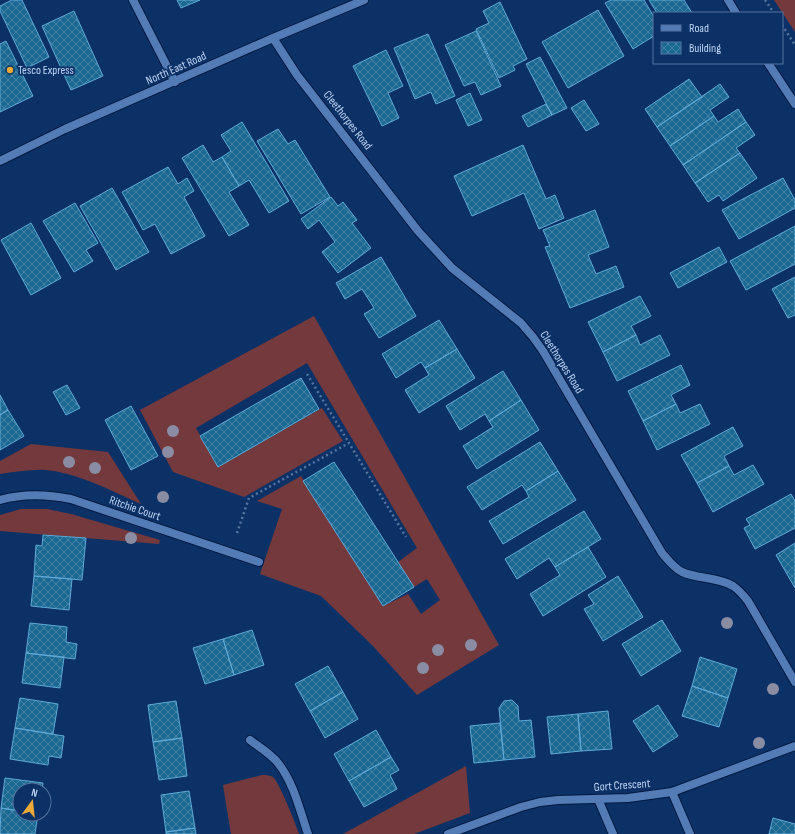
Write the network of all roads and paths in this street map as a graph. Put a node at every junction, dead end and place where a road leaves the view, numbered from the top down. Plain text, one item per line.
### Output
1 (133, 0) edge
2 (364, 0) edge
3 (728, 0) edge
4 (765, 0) edge
5 (735, 12) edge
6 (773, 12) edge
7 (783, 28) edge
8 (273, 38) junction
9 (795, 46) edge
10 (769, 64) edge
11 (175, 82) junction
12 (795, 104) edge
13 (0, 161) edge
14 (307, 374) dead end
15 (348, 443) junction
16 (0, 500) edge
17 (406, 537) dead end
18 (230, 553) junction
19 (259, 562) dead end
20 (795, 682) edge
21 (250, 740) dead end
22 (795, 746) edge
23 (672, 792) junction
24 (598, 799) junction
25 (308, 834) edge
26 (448, 834) edge
27 (613, 834) edge
28 (690, 834) edge

1 - 11 street
2 - 8 street, North East Road
3 - 5 street
4 - 6 path
7 - 9 path
8 - 11 street, North East Road
8 - 20 street, Cleethorpes Road
10 - 12 street
11 - 13 street, North East Road
14 - 15 path
15 - 17 path
15 - 18 path
16 - 18 street, Ritchie Court
18 - 19 street, Ritchie Court
21 - 25 street
22 - 23 street, Gort Crescent
23 - 24 street, Gort Crescent
23 - 28 street
24 - 26 street, Gort Crescent
24 - 27 street

